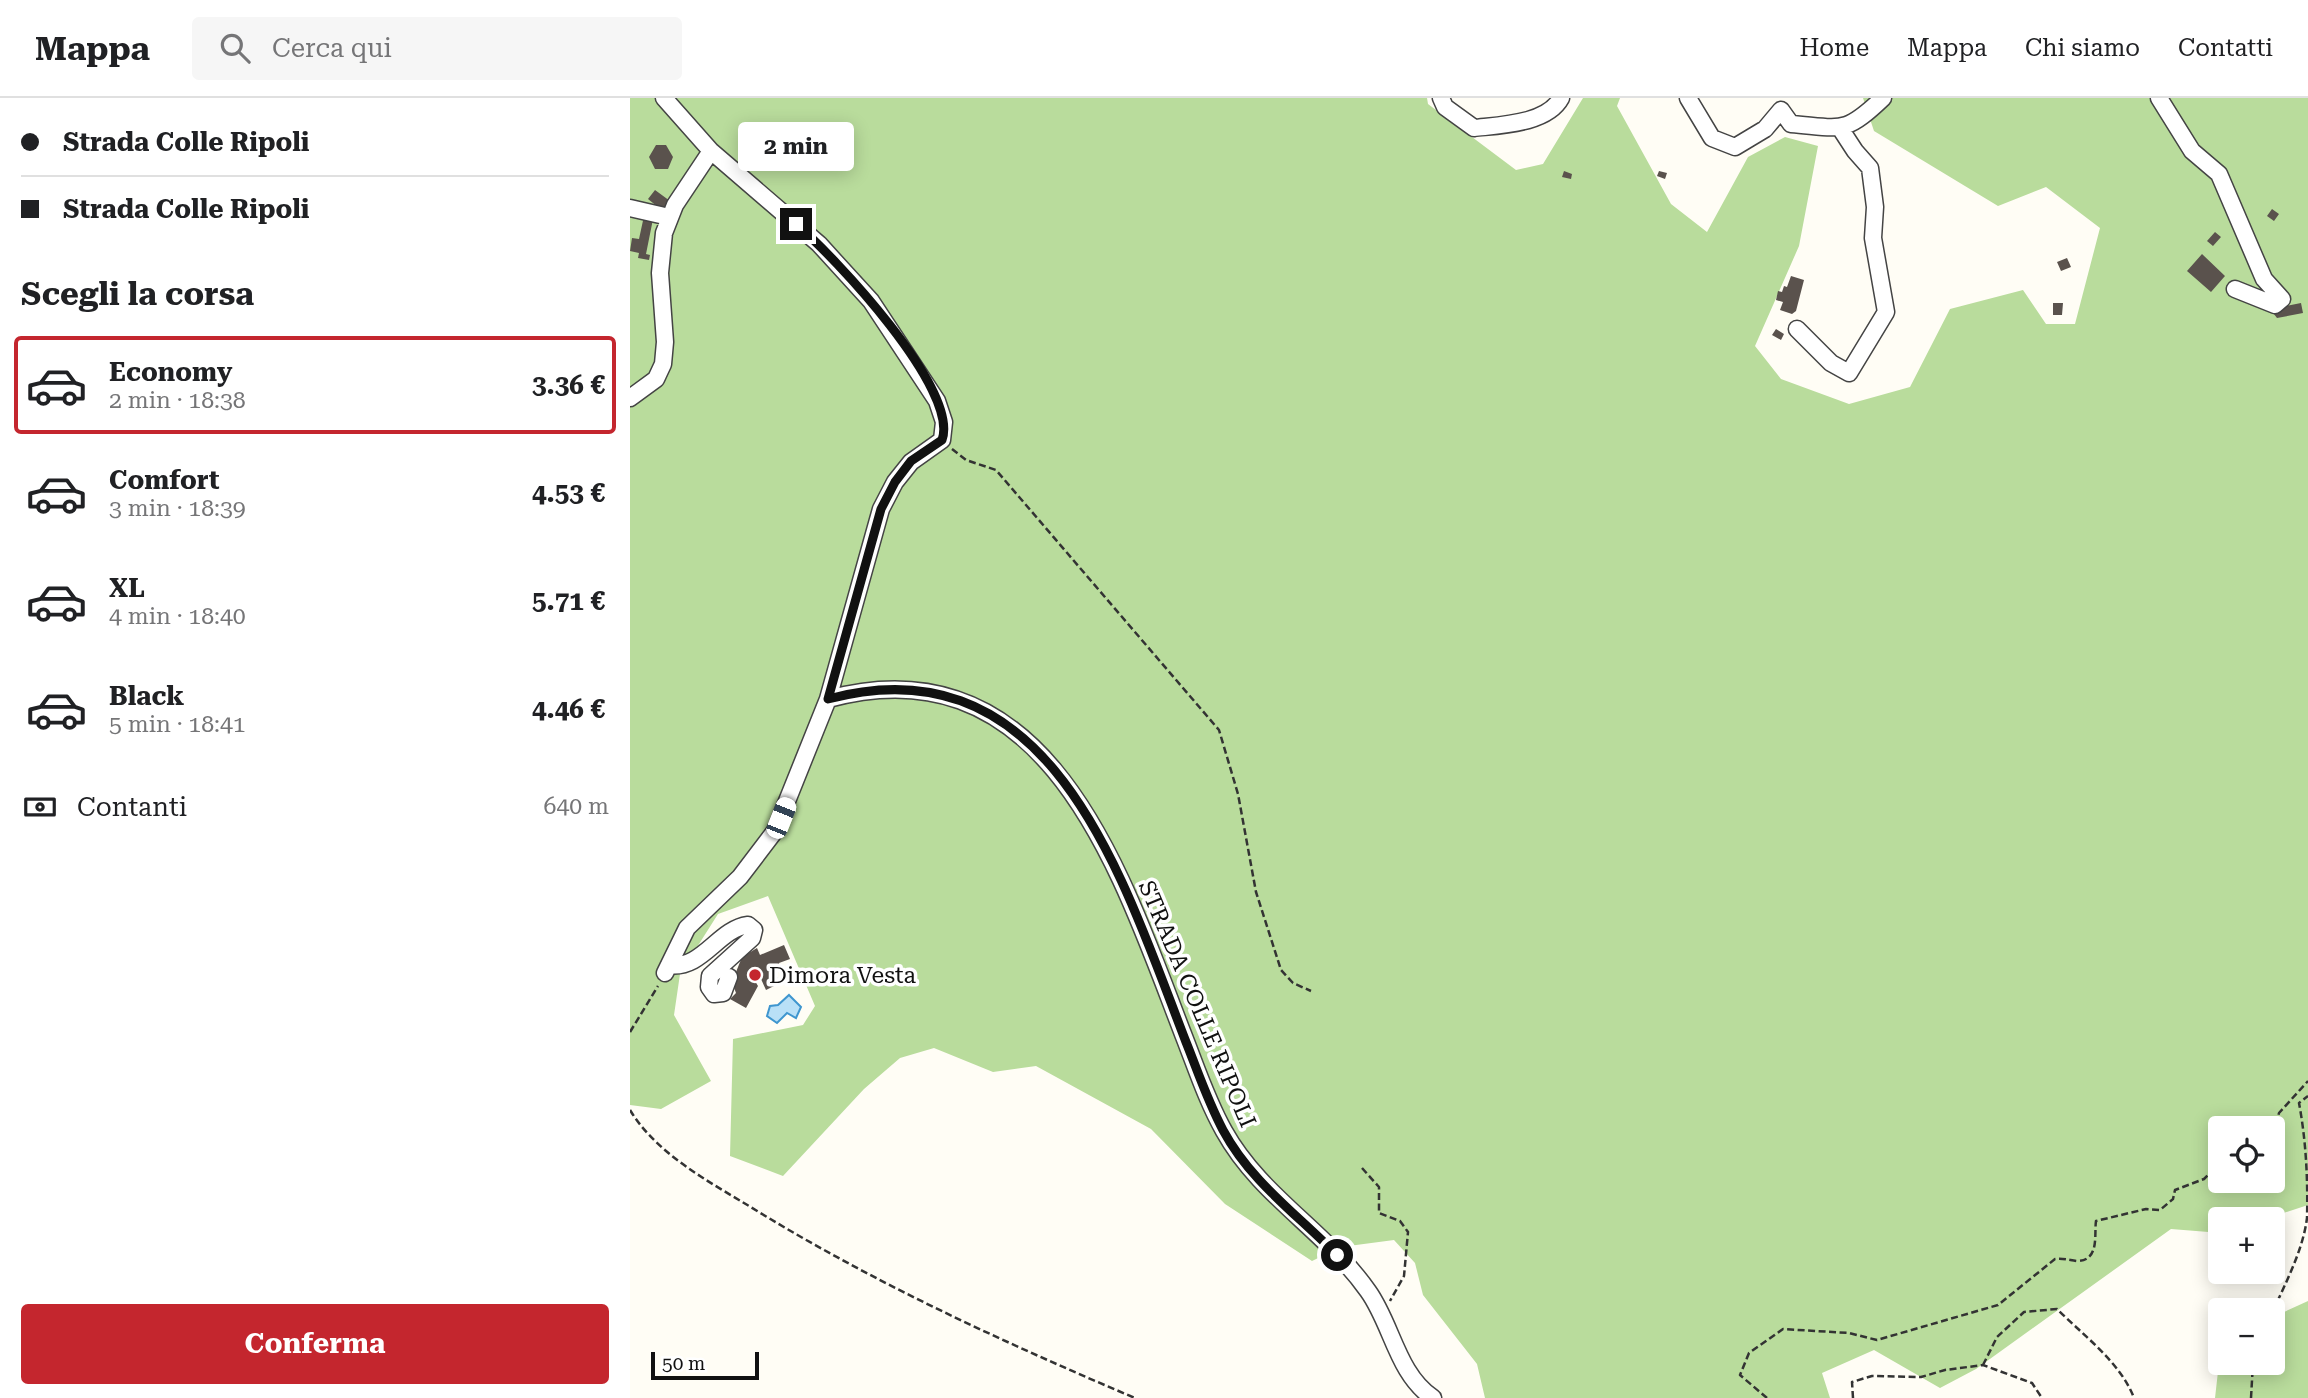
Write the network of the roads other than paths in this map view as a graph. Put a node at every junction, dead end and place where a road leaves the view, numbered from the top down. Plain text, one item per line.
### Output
1 (664, 98) edge
2 (1441, 98) edge
3 (1561, 98) edge
4 (1688, 98) edge
5 (1883, 98) edge
6 (2159, 98) edge
7 (1840, 128) junction
8 (710, 151) junction
9 (630, 208) edge
10 (669, 217) junction
11 (2235, 289) dead end
12 (1797, 328) dead end
13 (630, 398) edge
14 (828, 699) junction
15 (729, 977) dead end
16 (1433, 1398) edge

1 - 8 street
2 - 3 street
4 - 7 street
5 - 7 street
6 - 11 street
7 - 12 street
8 - 10 street
8 - 14 street
9 - 10 street
10 - 13 street
14 - 15 street
14 - 16 street, STRADA COLLE RIPOLI

